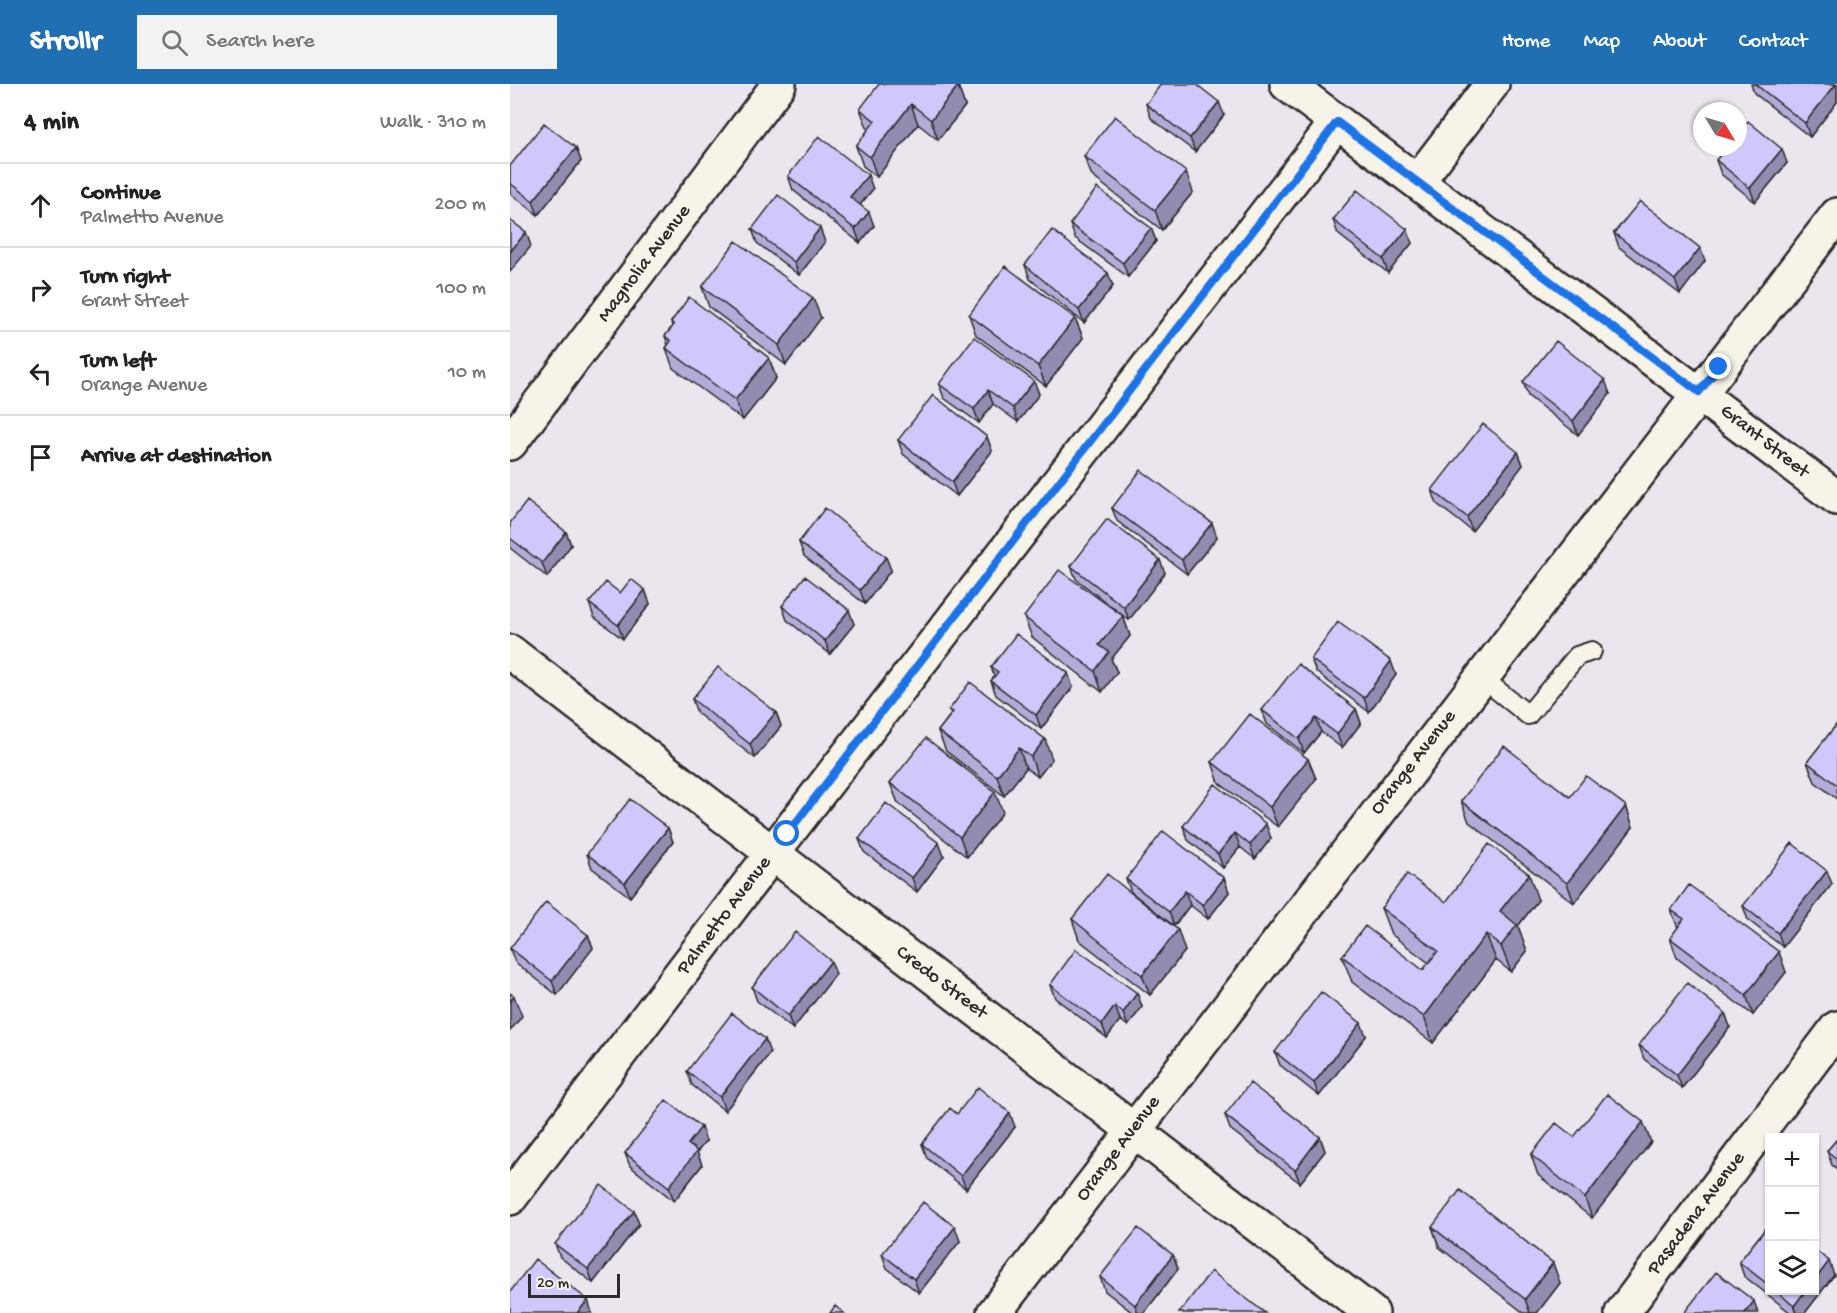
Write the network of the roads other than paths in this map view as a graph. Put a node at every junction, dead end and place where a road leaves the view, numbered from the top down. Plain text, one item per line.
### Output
1 (779, 84) edge
2 (1287, 84) edge
3 (1492, 84) edge
4 (1337, 122) junction
5 (1417, 182) junction
6 (1837, 215) edge
7 (1699, 392) junction
8 (510, 443) edge
9 (1837, 498) edge
10 (1592, 651) dead end
11 (510, 652) edge
12 (1480, 677) junction
13 (772, 854) junction
14 (1837, 1028) edge
15 (1133, 1129) junction
16 (510, 1198) edge
17 (994, 1313) edge
18 (1372, 1313) edge
19 (1622, 1313) edge

1 - 8 street, Magnolia Avenue
2 - 4 street, Grant Street
3 - 5 street
4 - 5 street, Grant Street
4 - 13 street, Palmetto Avenue
5 - 7 street, Grant Street
6 - 7 street, Orange Avenue
7 - 9 street, Grant Street
7 - 12 street, Orange Avenue
10 - 12 lane
11 - 13 street, Credo Street
12 - 15 street, Orange Avenue
13 - 15 street, Credo Street
13 - 16 street, Palmetto Avenue
14 - 19 street, Pasadena Avenue
15 - 17 street, Orange Avenue
15 - 18 street, Credo Street

